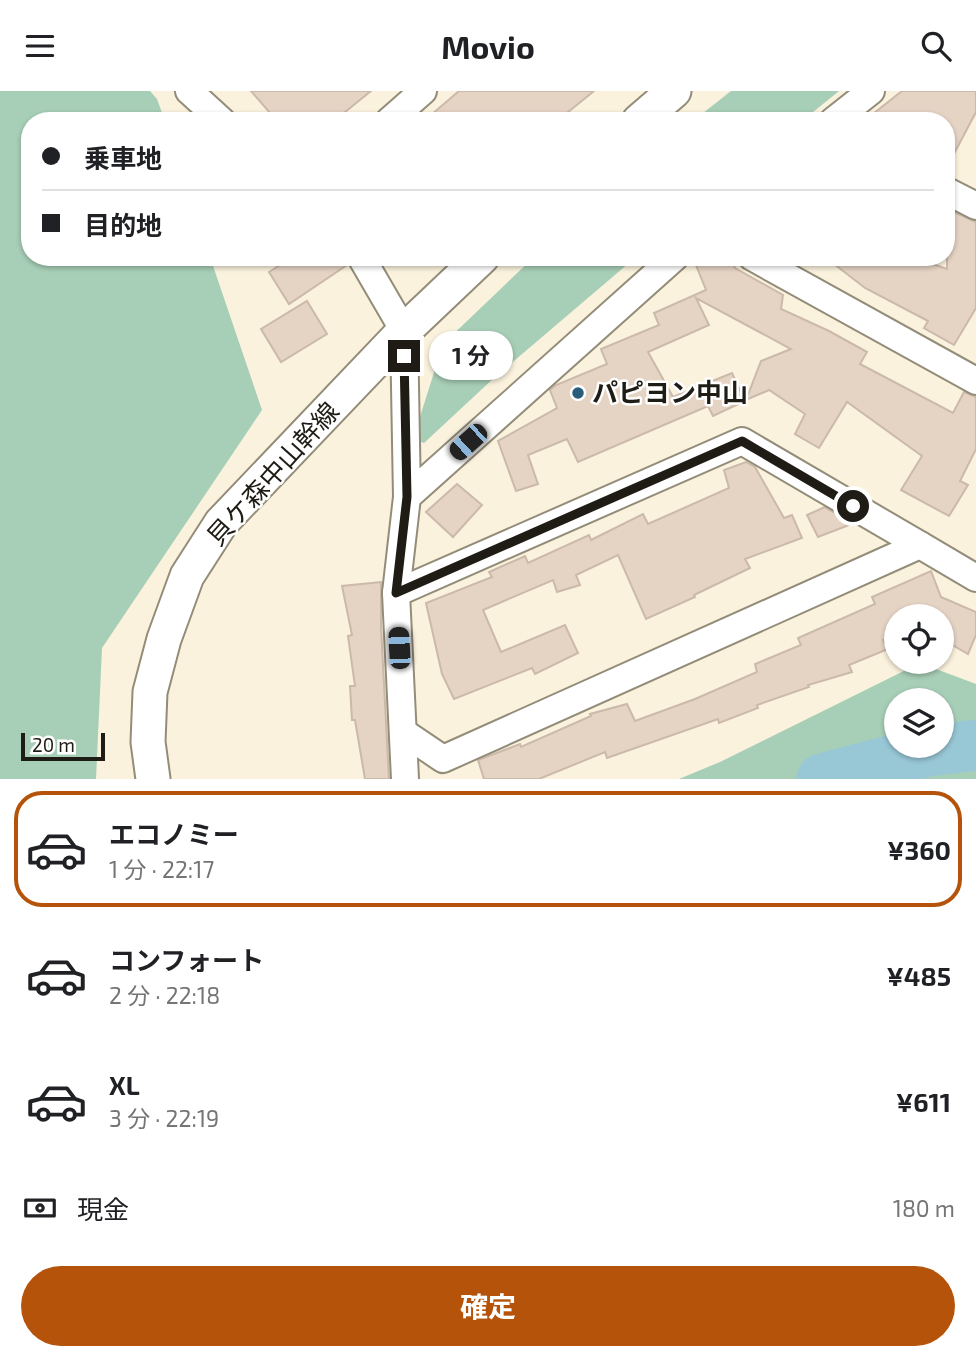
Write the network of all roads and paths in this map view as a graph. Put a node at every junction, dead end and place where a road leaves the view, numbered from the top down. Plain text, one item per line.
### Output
1 (189, 91) edge
2 (423, 91) edge
3 (674, 91) edge
4 (871, 91) edge
5 (212, 112) edge
6 (399, 112) edge
7 (650, 112) edge
8 (844, 112) edge
9 (955, 195) edge
10 (976, 206) edge
11 (366, 266) edge
12 (473, 266) edge
13 (665, 266) edge
14 (768, 266) edge
15 (404, 331) junction
16 (976, 381) edge
17 (407, 497) junction
18 (920, 545) junction
19 (976, 578) edge
20 (396, 593) junction
21 (403, 732) junction
22 (153, 779) edge
23 (405, 779) edge

1 - 5 street
2 - 6 street
3 - 7 street
4 - 8 street
9 - 10 street
11 - 15 street
12 - 15 street, 貝ケ森中山幹線
13 - 17 street
14 - 16 street
15 - 17 street
15 - 22 street, 貝ケ森中山幹線
17 - 20 street
18 - 19 street
18 - 20 street
18 - 21 street
20 - 21 street
21 - 23 street

